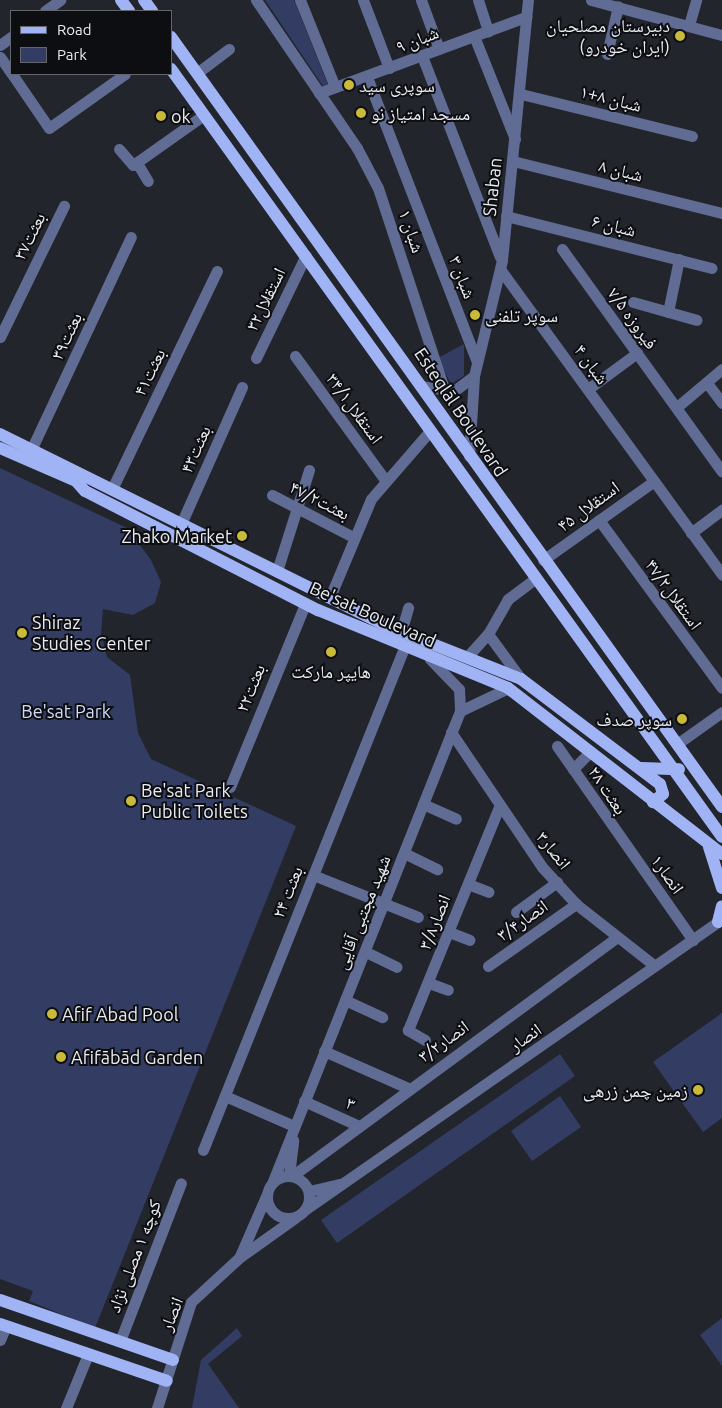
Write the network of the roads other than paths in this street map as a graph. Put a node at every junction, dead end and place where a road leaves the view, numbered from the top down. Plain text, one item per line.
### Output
1 (60, 0) edge
2 (256, 0) edge
3 (300, 0) edge
4 (363, 0) edge
5 (421, 0) edge
6 (478, 0) edge
7 (528, 0) edge
8 (591, 0) edge
9 (696, 0) edge
10 (613, 4) edge
11 (46, 10) edge
12 (526, 17) junction
13 (689, 26) junction
14 (488, 31) junction
15 (722, 35) edge
16 (474, 36) junction
17 (172, 38) edge
18 (229, 49) dead end
19 (439, 49) junction
20 (607, 54) dead end
21 (422, 56) junction
22 (0, 57) edge
23 (389, 68) junction
24 (10, 70) edge
25 (172, 70) edge
26 (197, 73) junction
27 (13, 75) edge
28 (124, 75) edge
29 (367, 77) junction
30 (334, 87) junction
31 (319, 93) junction
32 (521, 94) junction
33 (204, 114) junction
34 (692, 136) dead end
35 (515, 140) junction
36 (119, 150) dead end
37 (513, 161) junction
38 (137, 163) junction
39 (148, 181) dead end
40 (64, 206) dead end
41 (722, 213) edge
42 (506, 216) junction
43 (131, 237) dead end
44 (562, 249) dead end
45 (306, 255) junction
46 (679, 259) junction
47 (501, 265) junction
48 (712, 268) dead end
49 (217, 271) dead end
50 (349, 282) junction
51 (331, 292) junction
52 (633, 302) dead end
53 (668, 312) junction
54 (697, 320) dead end
55 (0, 337) edge
56 (637, 353) junction
57 (295, 356) dead end
58 (256, 358) dead end
59 (477, 362) junction
60 (722, 370) edge
61 (474, 376) junction
62 (707, 383) junction
63 (421, 386) junction
64 (242, 387) dead end
65 (588, 389) junction
66 (445, 392) junction
67 (722, 403) edge
68 (676, 407) junction
69 (430, 431) junction
70 (0, 434) edge
71 (0, 448) edge
72 (32, 448) junction
73 (470, 456) junction
74 (309, 470) dead end
75 (722, 472) edge
76 (386, 480) junction
77 (654, 480) junction
78 (112, 489) junction
79 (272, 494) dead end
80 (505, 506) junction
81 (297, 507) junction
82 (722, 510) edge
83 (490, 516) junction
84 (598, 520) junction
85 (181, 524) junction
86 (355, 532) junction
87 (691, 533) junction
88 (543, 560) junction
89 (277, 571) junction
90 (722, 575) edge
91 (535, 579) junction
92 (330, 597) junction
93 (305, 604) junction
94 (408, 608) dead end
95 (404, 622) dead end
96 (488, 634) junction
97 (404, 648) junction
98 (467, 657) junction
99 (430, 659) junction
100 (520, 679) junction
101 (508, 688) junction
102 (722, 688) edge
103 (460, 710) junction
104 (722, 712) edge
105 (451, 732) junction
106 (652, 741) junction
107 (677, 744) junction
108 (557, 746) dead end
109 (591, 751) junction
110 (628, 760) junction
111 (691, 765) junction
112 (641, 768) junction
113 (573, 769) junction
114 (674, 770) junction
115 (230, 787) dead end
116 (653, 802) junction
117 (423, 804) junction
118 (499, 807) junction
119 (722, 807) edge
120 (456, 819) dead end
121 (614, 830) joint
122 (722, 837) edge
123 (709, 847) junction
124 (404, 853) junction
125 (722, 854) edge
126 (437, 869) dead end
127 (313, 875) junction
128 (556, 882) junction
129 (468, 884) junction
130 (722, 888) edge
131 (489, 892) dead end
132 (384, 904) junction
133 (576, 904) junction
134 (722, 906) edge
135 (516, 912) dead end
136 (418, 917) dead end
137 (720, 921) edge
138 (449, 932) junction
139 (617, 936) junction
140 (470, 940) dead end
141 (693, 940) junction
142 (366, 952) junction
143 (488, 966) dead end
144 (655, 966) junction
145 (397, 967) dead end
146 (429, 983) junction
147 (448, 990) dead end
148 (345, 1000) junction
149 (382, 1017) dead end
150 (425, 1040) dead end
151 (324, 1051) junction
152 (408, 1088) junction
153 (225, 1096) junction
154 (304, 1101) junction
155 (357, 1125) junction
156 (294, 1126) junction
157 (203, 1150) dead end
158 (291, 1175) junction
159 (273, 1182) junction
160 (181, 1183) dead end
161 (347, 1183) junction
162 (309, 1190) junction
163 (267, 1194) junction
164 (306, 1209) junction
165 (296, 1217) junction
166 (240, 1257) junction
167 (0, 1300) edge
168 (3, 1325) edge
169 (0, 1340) edge
170 (120, 1341) junction
171 (88, 1354) junction
172 (173, 1360) junction
173 (167, 1381) junction
174 (66, 1408) edge
175 (157, 1408) edge

1 - 11 street
2 - 31 street, ۱ شبان
3 - 30 street
4 - 23 street
5 - 19 street
6 - 14 street
7 - 12 street, Shaban
8 - 10 street
9 - 13 street
10 - 13 street
10 - 20 street
12 - 14 street, ۹ شبان
12 - 32 street, Shaban
13 - 15 street
14 - 16 street, ۹ شبان
16 - 19 street, ۹ شبان
16 - 35 street
17 - 26 main road, Esteqlāl Boulevard
18 - 26 street
19 - 21 street, ۹ شبان
21 - 23 street, ۹ شبان
21 - 47 street, ۴ شبان
22 - 24 street
23 - 29 street, ۹ شبان
25 - 33 main road, Esteqlāl Boulevard
26 - 50 main road, Esteqlāl Boulevard
27 - 28 street
29 - 30 street, ۹ شبان
29 - 59 street, ۳ شبان
30 - 31 street, ۹ شبان
31 - 66 street, ۱ شبان
32 - 34 street, ۱+۸ شبان
32 - 35 street, Shaban
33 - 38 street
33 - 45 main road, Esteqlāl Boulevard
35 - 37 street, Shaban
36 - 38 street
37 - 41 street, ۸ شبان
37 - 42 street, Shaban
38 - 39 street
40 - 55 street, بعثت۳۷
42 - 46 street, ۶ شبان
42 - 47 street, Shaban
43 - 72 street, بعثت۳۹
44 - 56 street, ۷/۵ فیروزه
45 - 51 main road, Esteqlāl Boulevard
45 - 58 street, استقلال۳۲
46 - 48 street, ۶ شبان
46 - 53 street
47 - 59 street, Shaban
47 - 65 street, ۴ شبان
49 - 78 street, بعثت۴۱
50 - 51 main road
50 - 63 main road, Esteqlāl Boulevard
51 - 69 main road, Esteqlāl Boulevard
52 - 53 street
53 - 54 street
56 - 65 street
56 - 68 street, ۷/۵ فیروزه
57 - 76 street, استقلال۳۴/۱
59 - 61 street, Shaban
60 - 62 street
61 - 66 street
61 - 73 street, Shaban
62 - 67 street
62 - 68 street
63 - 66 street
63 - 73 main road, Esteqlāl Boulevard
64 - 85 street, بعثت۴۳
65 - 77 street, ۴ شبان
68 - 75 street, ۷/۵ فیروزه
69 - 76 street
69 - 83 main road, Esteqlāl Boulevard
70 - 72 main road, Be'sat Boulevard
71 - 93 main road, Be'sat Boulevard
72 - 78 main road, Be'sat Boulevard
73 - 80 main road, Esteqlāl Boulevard
74 - 81 street
76 - 86 street
77 - 84 street, ۴۵ استقلال
77 - 87 street, ۴ شبان
78 - 85 main road, Be'sat Boulevard
79 - 81 street, بعثت۴۷/۲
80 - 83 main road
80 - 88 main road, Esteqlāl Boulevard
81 - 86 street, بعثت۴۷/۲
81 - 89 street
82 - 87 street
83 - 91 main road, Esteqlāl Boulevard
84 - 88 street, ۴۵ استقلال
84 - 102 street, استقلال۴۷/۲
85 - 89 main road, Be'sat Boulevard
86 - 92 street
87 - 90 street, ۴ شبان
88 - 107 main road, Esteqlāl Boulevard
89 - 92 main road, Be'sat Boulevard
91 - 96 street
91 - 106 main road, Esteqlāl Boulevard
92 - 98 main road, Be'sat Boulevard
93 - 97 main road, Be'sat Boulevard
93 - 115 street, بعثت۲۲
94 - 95 street
96 - 98 street
96 - 100 street
97 - 99 main road, Be'sat Boulevard
97 - 127 street, بعثت ۲۴
98 - 100 main road, Be'sat Boulevard
99 - 101 main road, Be'sat Boulevard
99 - 103 street
100 - 110 main road, Be'sat Boulevard
101 - 103 street
101 - 109 main road, Be'sat Boulevard
103 - 105 street, شهید مجتبی آقایی
104 - 107 street
105 - 117 street, شهید مجتبی آقایی
105 - 118 street, انصار۳
106 - 110 main road
106 - 114 main road, Esteqlāl Boulevard
107 - 111 main road, Esteqlāl Boulevard
108 - 113 street, بعثت ۲۸
109 - 113 street, بعثت ۲۸
109 - 116 main road, Be'sat Boulevard
110 - 112 main road, Be'sat Boulevard
111 - 114 main road
111 - 119 main road, Esteqlāl Boulevard
112 - 114 main road
112 - 116 main road, Be'sat Boulevard
113 - 121 street, بعثت ۲۸
114 - 122 main road, Esteqlāl Boulevard
116 - 123 main road, Be'sat Boulevard
117 - 120 street
117 - 124 street, شهید مجتبی آقایی
118 - 128 street, انصار۳
118 - 129 street, انصار۳/۸
121 - 141 street, انصار۱
123 - 125 main road, Be'sat Boulevard
123 - 130 main road
124 - 126 street
124 - 132 street, شهید مجتبی آقایی
127 - 132 street
127 - 153 street, بعثت ۲۴
128 - 133 street, انصار۳
128 - 135 street
129 - 131 street
129 - 138 street, انصار۳/۸
132 - 136 street
132 - 142 street, شهید مجتبی آقایی
133 - 139 street, انصار۳
133 - 143 street, انصار۳/۴
134 - 137 main road
137 - 141 street, انصار
138 - 140 street
138 - 146 street, انصار۳/۸
139 - 144 street, انصار۳
139 - 152 street, انصار۳/۲
141 - 144 street, انصار
142 - 145 street
142 - 148 street, شهید مجتبی آقایی
144 - 161 street, انصار
146 - 147 street
146 - 150 street, انصار۳/۸
148 - 149 street
148 - 151 street, شهید مجتبی آقایی
151 - 152 street
151 - 154 street, شهید مجتبی آقایی
152 - 155 street, انصار۳/۲
153 - 156 street
153 - 157 street, بعثت ۲۴
154 - 155 street, ۳
154 - 156 street, شهید مجتبی آقایی
155 - 158 street, انصار۳/۲
156 - 158 street, شهید مجتبی آقایی
156 - 159 street, شهید مجتبی آقایی
158 - 159 street
158 - 162 street
159 - 163 street
160 - 170 street, کوچه ۱ مصلی نژاد
161 - 162 street, انصار
161 - 164 street, انصار
162 - 164 street
163 - 165 street
163 - 166 street
164 - 165 street
165 - 166 street, انصار
166 - 172 street, انصار
167 - 170 main road
168 - 169 street
168 - 171 main road
170 - 172 main road
171 - 173 main road
171 - 174 street
172 - 173 street, انصار
173 - 175 street, انصار

